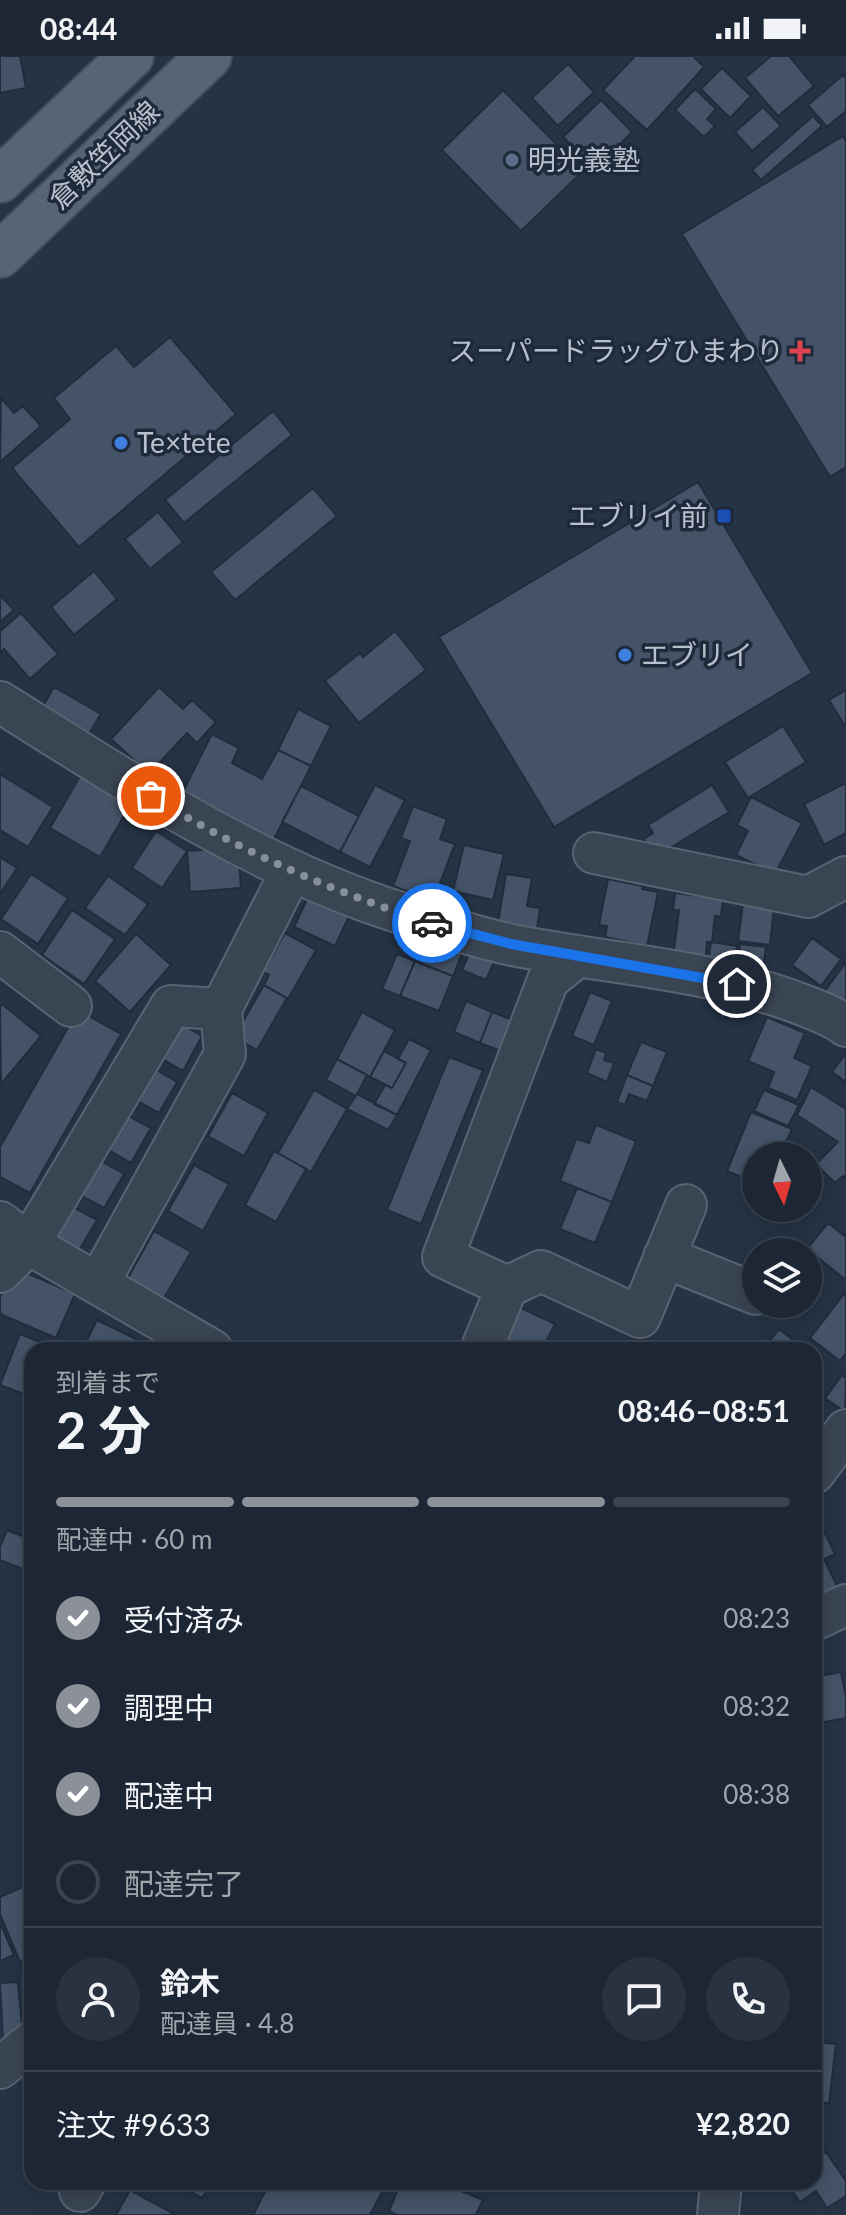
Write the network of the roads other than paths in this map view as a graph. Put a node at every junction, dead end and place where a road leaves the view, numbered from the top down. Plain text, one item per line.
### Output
1 (131, 56) edge
2 (209, 56) edge
3 (6, 167) edge
4 (0, 255) edge
5 (0, 702) edge
6 (594, 853) dead end
7 (292, 870) junction
8 (846, 877) edge
9 (0, 952) edge
10 (578, 956) junction
11 (71, 1006) dead end
12 (221, 1009) junction
13 (846, 1026) edge
14 (686, 1205) dead end
15 (14, 1233) edge
16 (664, 1257) junction
17 (0, 1272) edge
18 (98, 1284) junction
19 (507, 1287) junction
20 (742, 1288) edge
21 (198, 1342) edge
22 (484, 1342) edge
23 (846, 1430) edge
24 (822, 1462) edge
25 (846, 1605) edge
26 (822, 1616) edge
27 (24, 2048) edge
28 (0, 2068) edge
29 (720, 2190) edge
30 (718, 2215) edge

1 - 3 main road, 倉敷笠岡線
2 - 4 main road, 倉敷笠岡線
5 - 7 street
6 - 8 street
7 - 10 street
7 - 12 street
9 - 11 street
10 - 13 street
10 - 19 street
12 - 15 street
12 - 18 street
14 - 16 street
15 - 17 street
15 - 18 street
16 - 19 street
16 - 20 street
18 - 21 street
19 - 22 street
23 - 24 street
25 - 26 street
27 - 28 street
29 - 30 street

